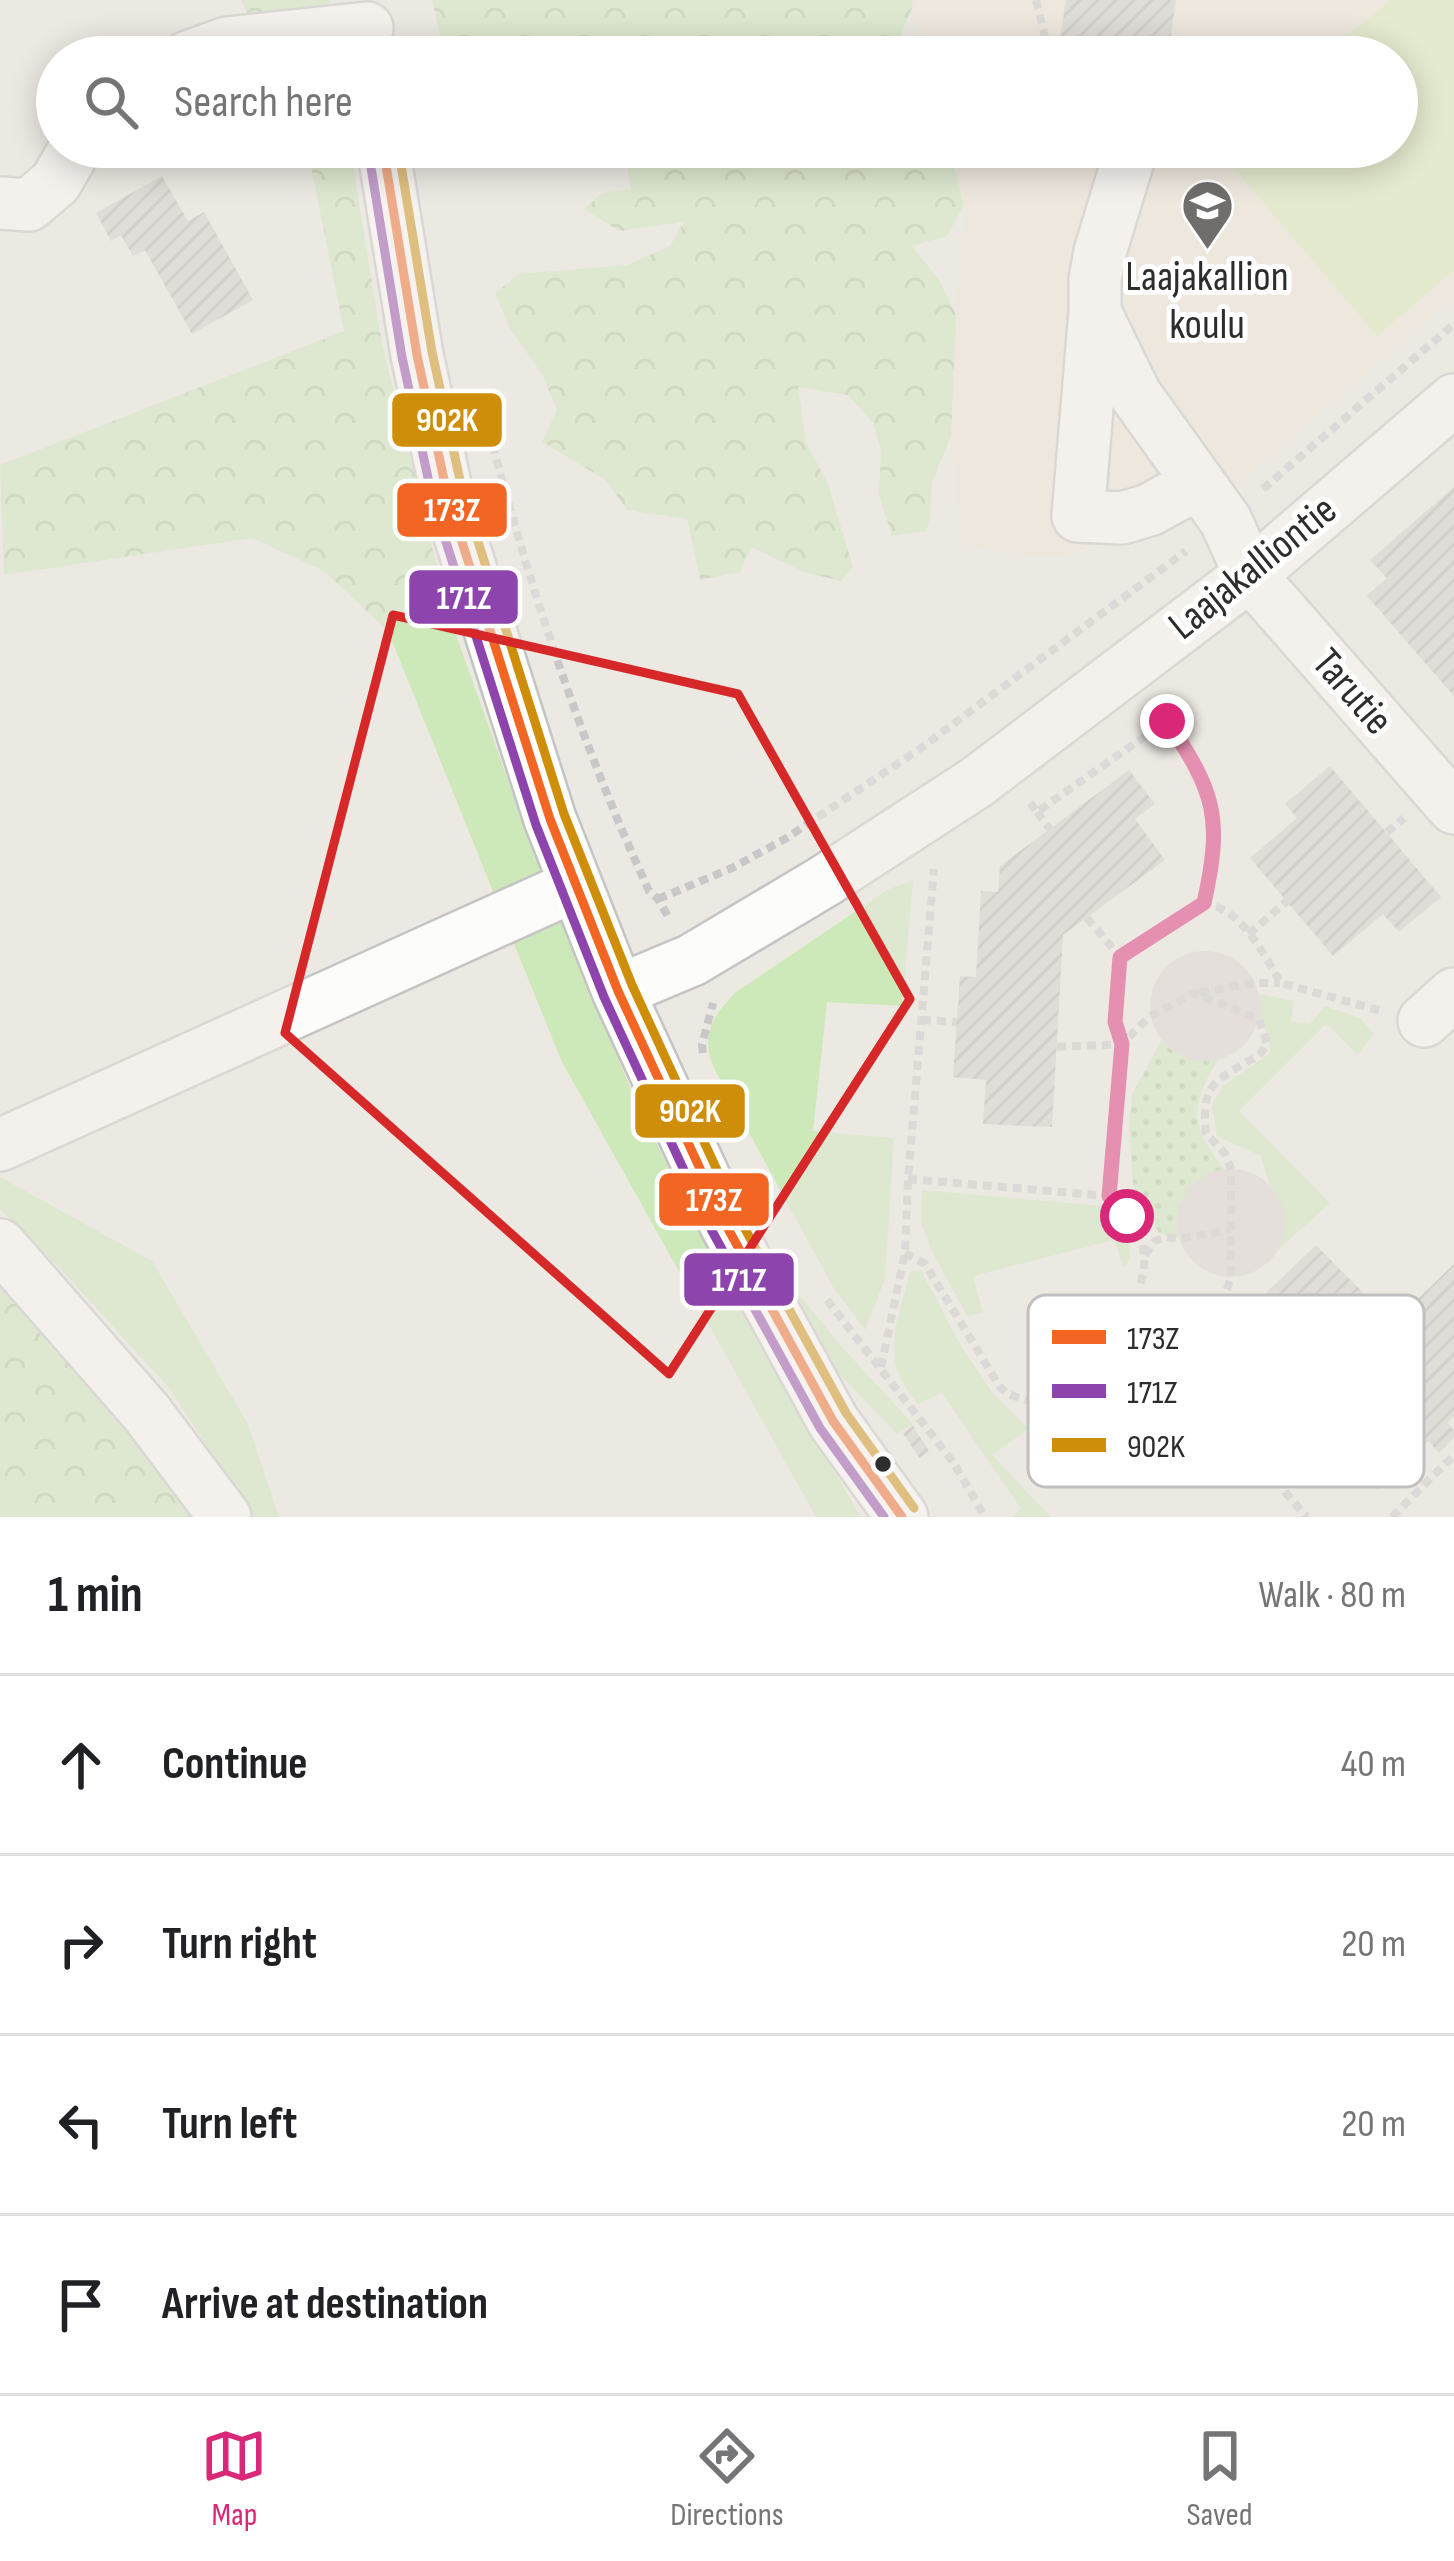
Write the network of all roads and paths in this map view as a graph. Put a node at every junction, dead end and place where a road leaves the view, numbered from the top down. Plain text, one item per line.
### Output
1 (1036, 0) edge
2 (367, 28) edge
3 (292, 36) edge
4 (1045, 36) edge
5 (64, 168) edge
6 (386, 168) edge
7 (1126, 168) edge
8 (0, 203) edge
9 (1095, 312) junction
10 (1454, 324) edge
11 (1454, 400) edge
12 (482, 405) dead end
13 (1213, 502) junction
14 (1250, 575) junction
15 (1143, 689) dead end
16 (1167, 721) junction
17 (1026, 797) dead end
18 (1454, 808) edge
19 (1037, 812) junction
20 (1050, 829) dead end
21 (934, 862) dead end
22 (576, 885) junction
23 (1287, 901) dead end
24 (1204, 903) junction
25 (1087, 918) dead end
26 (1249, 934) junction
27 (1120, 957) junction
28 (1281, 983) junction
29 (618, 992) junction
30 (1194, 993) junction
31 (714, 997) dead end
32 (1439, 1008) edge
33 (922, 1020) junction
34 (957, 1022) dead end
35 (1122, 1044) junction
36 (1057, 1047) dead end
37 (704, 1062) dead end
38 (0, 1144) edge
39 (908, 1179) junction
40 (1109, 1196) junction
41 (1232, 1229) junction
42 (0, 1245) edge
43 (905, 1253) junction
44 (1144, 1257) junction
45 (1140, 1286) dead end
46 (823, 1295) dead end
47 (1225, 1295) edge
48 (880, 1368) junction
49 (1028, 1401) edge
50 (1454, 1455) edge
51 (1424, 1485) edge
52 (1282, 1487) edge
53 (1422, 1487) edge
54 (225, 1517) edge
55 (902, 1517) edge
56 (985, 1517) edge
57 (1306, 1517) edge
58 (1392, 1517) edge

1 - 4 path
2 - 3 street
5 - 8 street
6 - 22 street
7 - 9 street
9 - 13 street, Tarutie
9 - 13 street
10 - 13 path
11 - 14 street, Laajakalliontie
12 - 13 path
13 - 14 street, Tarutie
14 - 18 street, Tarutie
14 - 29 street, Laajakalliontie
15 - 16 path
16 - 19 path
16 - 24 path
17 - 19 path
19 - 20 path
21 - 33 path
22 - 29 street
22 - 38 street
23 - 26 path
24 - 26 path
24 - 27 path
25 - 27 path
26 - 28 path
27 - 35 path
28 - 30 path
28 - 32 path
29 - 55 street
30 - 35 path
30 - 41 path
31 - 37 path
33 - 34 path
33 - 39 path
35 - 36 path
35 - 40 path
39 - 40 path
39 - 43 path
40 - 44 path
41 - 44 path
41 - 47 path
42 - 54 street
43 - 48 path
43 - 49 path
44 - 45 path
46 - 48 path
48 - 56 path
50 - 51 path
52 - 57 path
53 - 58 path

